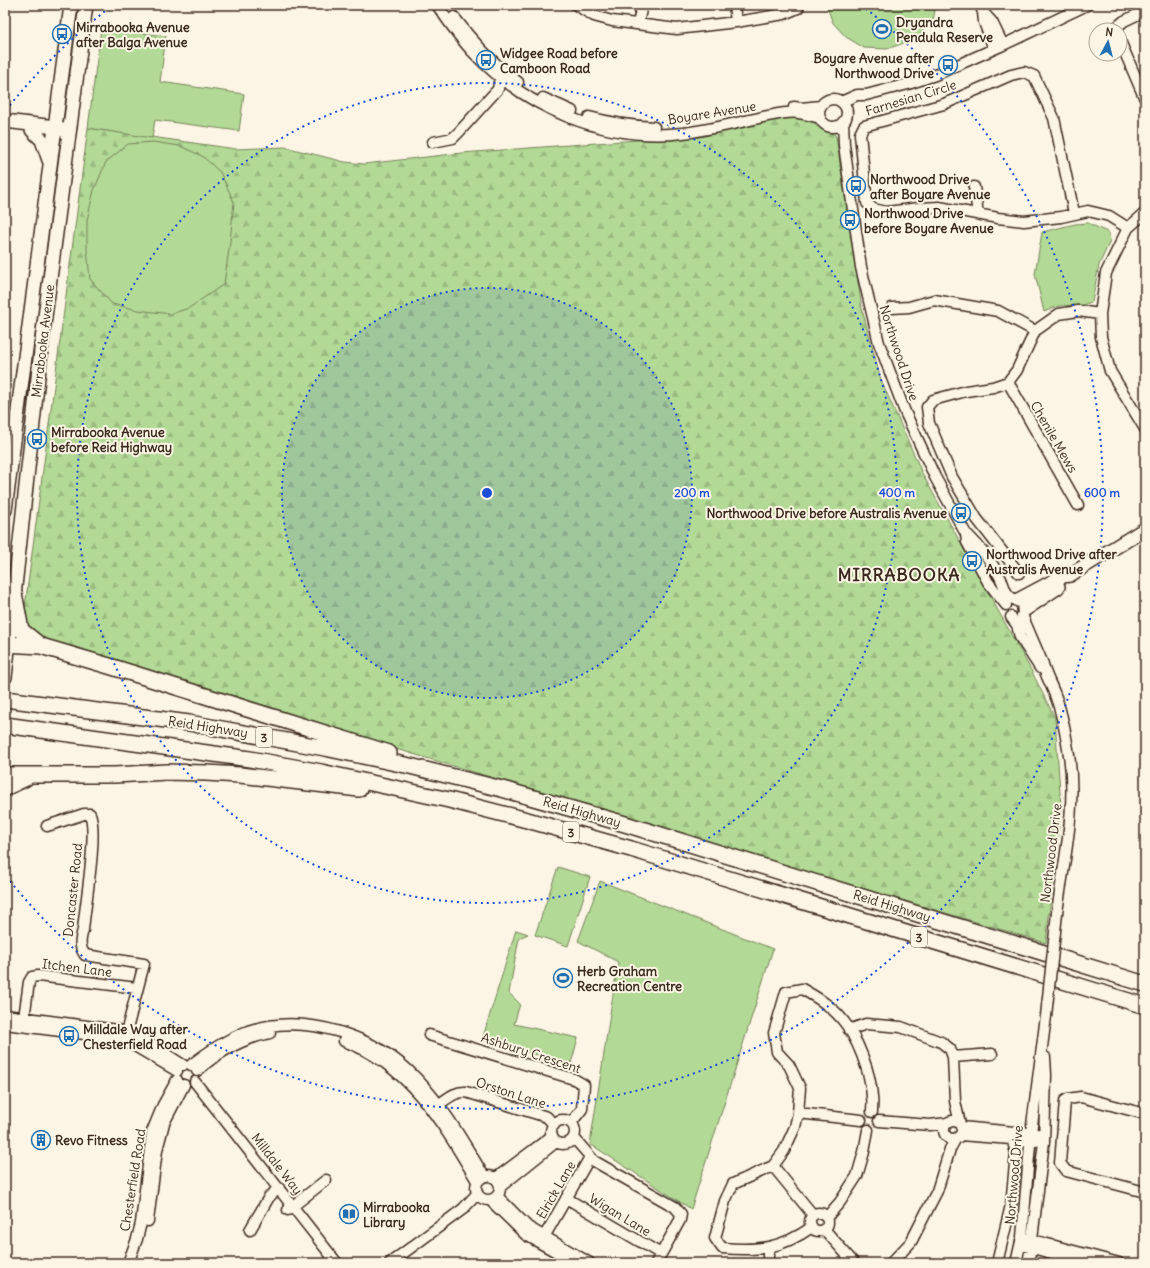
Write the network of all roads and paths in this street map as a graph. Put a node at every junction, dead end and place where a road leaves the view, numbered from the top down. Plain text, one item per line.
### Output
1 (71, 5) edge
2 (437, 5) edge
3 (446, 5) edge
4 (576, 5) edge
5 (642, 5) edge
6 (734, 5) edge
7 (1087, 5) edge
8 (798, 8) dead end
9 (982, 9) edge
10 (86, 11) edge
11 (1145, 11) edge
12 (736, 22) junction
13 (1123, 22) edge
14 (638, 24) junction
15 (998, 47) junction
16 (64, 57) junction
17 (1128, 60) edge
18 (500, 77) junction
19 (510, 85) junction
20 (498, 89) junction
21 (1145, 99) edge
22 (821, 106) junction
23 (844, 106) junction
24 (57, 111) junction
25 (820, 118) junction
26 (5, 120) edge
27 (18, 122) junction
28 (843, 122) junction
29 (5, 126) edge
30 (832, 126) junction
31 (32, 130) junction
32 (55, 130) junction
33 (70, 134) junction
34 (433, 142) dead end
35 (844, 145) junction
36 (50, 168) junction
37 (974, 188) dead end
38 (1074, 213) junction
39 (1145, 213) edge
40 (978, 214) junction
41 (1128, 228) junction
42 (37, 267) junction
43 (52, 269) junction
44 (892, 308) dead end
45 (1100, 314) junction
46 (1036, 330) junction
47 (1008, 382) junction
48 (1145, 429) edge
49 (1078, 505) dead end
50 (5, 510) edge
51 (1145, 529) edge
52 (1019, 573) dead end
53 (14, 593) junction
54 (1017, 606) junction
55 (7, 644) edge
56 (41, 646) junction
57 (1044, 672) junction
58 (5, 677) edge
59 (5, 699) edge
60 (12, 726) edge
61 (5, 775) edge
62 (29, 776) junction
63 (5, 788) edge
64 (502, 789) junction
65 (449, 800) junction
66 (47, 826) dead end
67 (1145, 984) edge
68 (137, 988) junction
69 (1145, 1006) edge
70 (5, 1015) edge
71 (24, 1018) junction
72 (5, 1024) edge
73 (849, 1030) junction
74 (126, 1033) junction
75 (429, 1035) dead end
76 (350, 1039) junction
77 (1044, 1041) junction
78 (992, 1054) dead end
79 (953, 1057) junction
80 (187, 1076) junction
81 (438, 1105) junction
82 (798, 1112) junction
83 (872, 1112) junction
84 (1145, 1114) edge
85 (861, 1120) junction
86 (879, 1121) junction
87 (571, 1123) junction
88 (554, 1125) junction
89 (868, 1130) junction
90 (954, 1130) junction
91 (1031, 1137) junction
92 (574, 1138) junction
93 (1012, 1138) junction
94 (1044, 1138) junction
95 (554, 1139) junction
96 (464, 1150) junction
97 (590, 1157) junction
98 (773, 1166) junction
99 (481, 1178) junction
100 (326, 1180) dead end
101 (277, 1190) junction
102 (496, 1190) junction
103 (1145, 1192) edge
104 (477, 1194) junction
105 (566, 1198) junction
106 (291, 1208) junction
107 (813, 1215) junction
108 (827, 1217) junction
109 (812, 1227) junction
110 (824, 1229) junction
111 (250, 1230) dead end
112 (544, 1237) junction
113 (1026, 1242) junction
114 (768, 1248) junction
115 (658, 1259) edge
116 (583, 1262) edge
117 (128, 1263) edge
118 (134, 1263) edge
119 (330, 1263) edge
120 (338, 1263) edge
121 (390, 1263) edge
122 (768, 1263) edge
123 (854, 1263) edge
124 (891, 1263) edge
125 (996, 1263) edge
126 (1016, 1263) edge
127 (1028, 1263) edge
128 (1088, 1263) edge
129 (1119, 1263) edge

1 - 16 main road, Mirrabooka Avenue
2 - 18 street, Boyare Avenue
3 - 22 street, Boyare Avenue
4 - 14 street
5 - 14 street
6 - 12 street
7 - 15 street
8 - 12 street
9 - 15 street
10 - 16 main road
10 - 33 main road, Mirrabooka Avenue
11 - 13 street
12 - 14 street
15 - 23 street
16 - 24 main road, Mirrabooka Avenue
17 - 21 street
18 - 19 street, Boyare Avenue
18 - 20 street
19 - 20 street
19 - 25 street, Boyare Avenue
20 - 34 street
22 - 23 street
22 - 25 street
23 - 28 street
24 - 27 main road
24 - 32 main road, Mirrabooka Avenue
25 - 30 street
26 - 27 main road
27 - 32 main road
28 - 30 street
28 - 35 street, Northwood Drive
29 - 31 main road
30 - 35 street, Northwood Drive
31 - 32 main road
31 - 36 main road
32 - 33 main road
32 - 36 main road, Mirrabooka Avenue
33 - 43 main road, Mirrabooka Avenue
35 - 54 street, Northwood Drive
36 - 42 main road, Mirrabooka Avenue
37 - 40 street
38 - 40 street, Farnesian Circle
38 - 40 street, Farnesian Circle
38 - 41 street, Farnesian Circle
39 - 41 street
41 - 45 street
42 - 43 main road
42 - 50 main road, Mirrabooka Avenue
43 - 53 main road, Mirrabooka Avenue
44 - 46 street
45 - 46 street
45 - 48 street
46 - 47 street
47 - 49 street, Chenile Mews
47 - 52 street
51 - 54 main road
53 - 55 main road, Mirrabooka Avenue
53 - 56 highway
54 - 57 street, Northwood Drive
54 - 57 street, Northwood Drive
55 - 56 highway
55 - 58 main road, Mirrabooka Avenue
56 - 64 highway
57 - 77 street, Northwood Drive, bridge
59 - 64 highway, Reid Highway / 3
60 - 65 highway, Reid Highway / 3
61 - 62 highway
62 - 63 highway
62 - 65 highway
64 - 67 highway, Reid Highway / 3
65 - 69 highway, Reid Highway / 3
66 - 68 street, Doncaster Road
68 - 71 street, Itchen Lane
68 - 74 street, Doncaster Road
70 - 71 street, Milldale Way
71 - 74 street, Milldale Way
72 - 80 street, Milldale Way
73 - 79 street
73 - 82 street
73 - 83 street
74 - 80 street, Milldale Way
75 - 87 street, Ashbury Crescent
76 - 80 street, Chesterfield Road
76 - 81 street, Chesterfield Road
76 - 96 street, Chesterfield Road
77 - 91 street, Northwood Drive
77 - 94 street, Northwood Drive
78 - 79 street
79 - 90 street
80 - 101 street, Milldale Way
80 - 117 street, Chesterfield Road
80 - 118 street, Chesterfield Road
81 - 88 street, Orston Lane
81 - 96 street, Chesterfield Road
82 - 85 street
82 - 98 street
83 - 85 street
83 - 86 street
84 - 103 street
85 - 89 street
86 - 89 street
86 - 90 street
87 - 88 street
87 - 92 street
88 - 95 street
89 - 108 street
90 - 91 street
90 - 93 street
90 - 124 street
91 - 93 street
91 - 94 street
91 - 113 street, Northwood Drive
92 - 95 street
92 - 97 street
93 - 125 street
94 - 113 street, Northwood Drive
95 - 102 street
96 - 99 street, Chesterfield Road
97 - 105 street, Elrick Lane
97 - 115 street
98 - 107 street
98 - 114 street
99 - 102 street
99 - 104 street
100 - 106 street
101 - 106 street, Milldale Way
101 - 111 street
102 - 104 street
102 - 112 street
102 - 116 street
104 - 121 street
105 - 112 street, Elrick Lane
105 - 115 street, Wigan Lane
106 - 119 street, Milldale Way
106 - 120 street, Milldale Way
107 - 108 street
107 - 109 street
108 - 110 street
109 - 110 street
109 - 114 street
110 - 123 street
112 - 116 street
113 - 126 street, Northwood Drive
113 - 127 street, Northwood Drive
113 - 128 street
113 - 129 street
114 - 122 street

